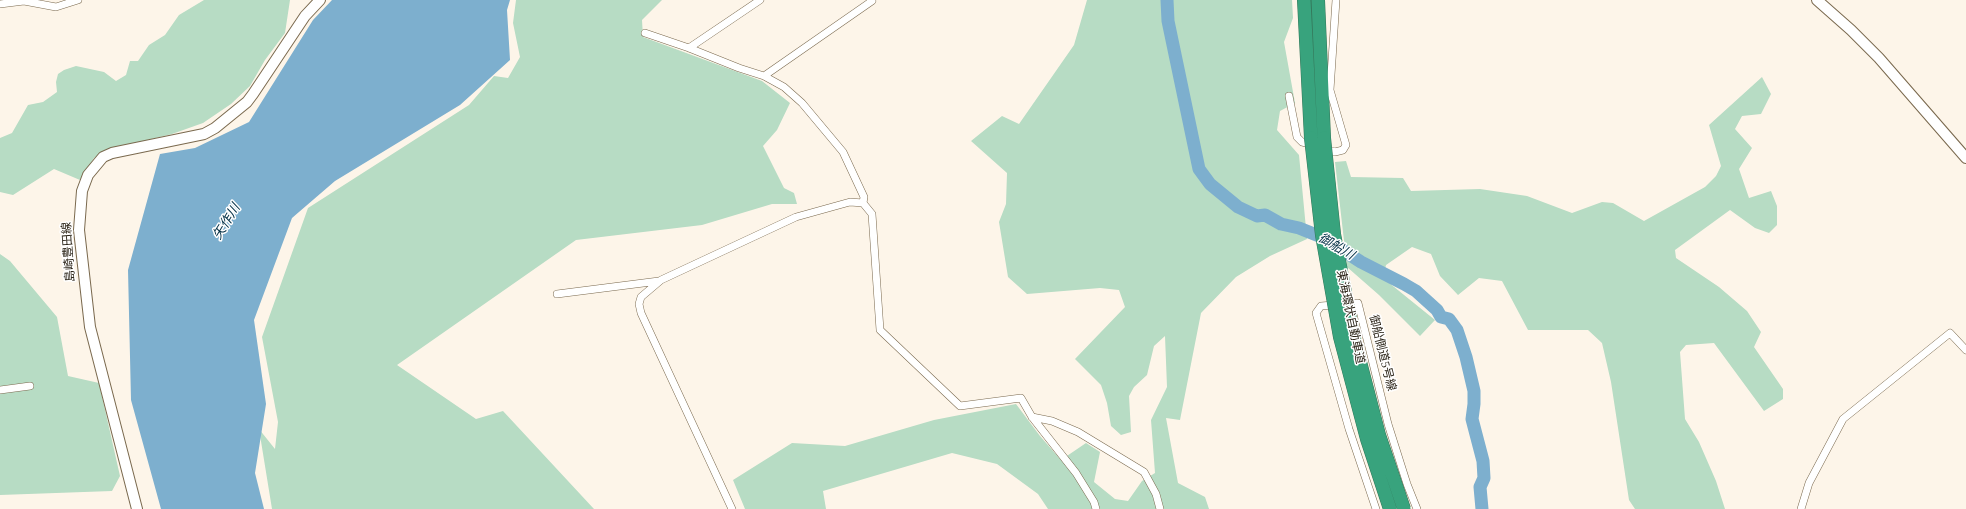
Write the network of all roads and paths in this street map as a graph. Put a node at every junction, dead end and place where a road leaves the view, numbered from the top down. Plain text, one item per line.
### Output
1 (78, 0) edge
2 (320, 0) edge
3 (760, 0) edge
4 (1304, 0) edge
5 (1318, 0) edge
6 (1336, 0) edge
7 (1817, 0) edge
8 (872, 1) edge
9 (0, 4) edge
10 (645, 33) dead end
11 (689, 48) junction
12 (764, 76) junction
13 (1289, 96) dead end
14 (1318, 138) junction
15 (1966, 158) edge
16 (863, 203) junction
17 (661, 280) junction
18 (557, 294) dead end
19 (1966, 350) edge
20 (30, 386) dead end
21 (0, 390) edge
22 (1032, 417) junction
23 (1388, 424) junction
24 (1349, 430) junction
25 (137, 509) edge
26 (732, 509) edge
27 (1096, 509) edge
28 (1160, 509) edge
29 (1376, 509) edge
30 (1390, 509) edge
31 (1404, 509) edge
32 (1417, 509) edge
33 (1801, 509) edge

1 - 9 street
2 - 25 main road, 島崎豊田線
3 - 11 street
4 - 14 highway, 東海環状自動車道
5 - 14 highway, 東海環状自動車道
6 - 13 street
7 - 15 main road
8 - 12 street
10 - 11 street
11 - 12 street
12 - 16 street
14 - 30 highway, 東海環状自動車道, bridge
14 - 31 highway, 東海環状自動車道, bridge
16 - 17 street
16 - 22 street
17 - 18 street
17 - 26 street
19 - 33 street
20 - 21 street
22 - 27 street
22 - 28 street
23 - 24 street
23 - 24 street, 御船側道5号線
23 - 32 street, 御船側道5号線
24 - 29 street, 御船側道5号線

